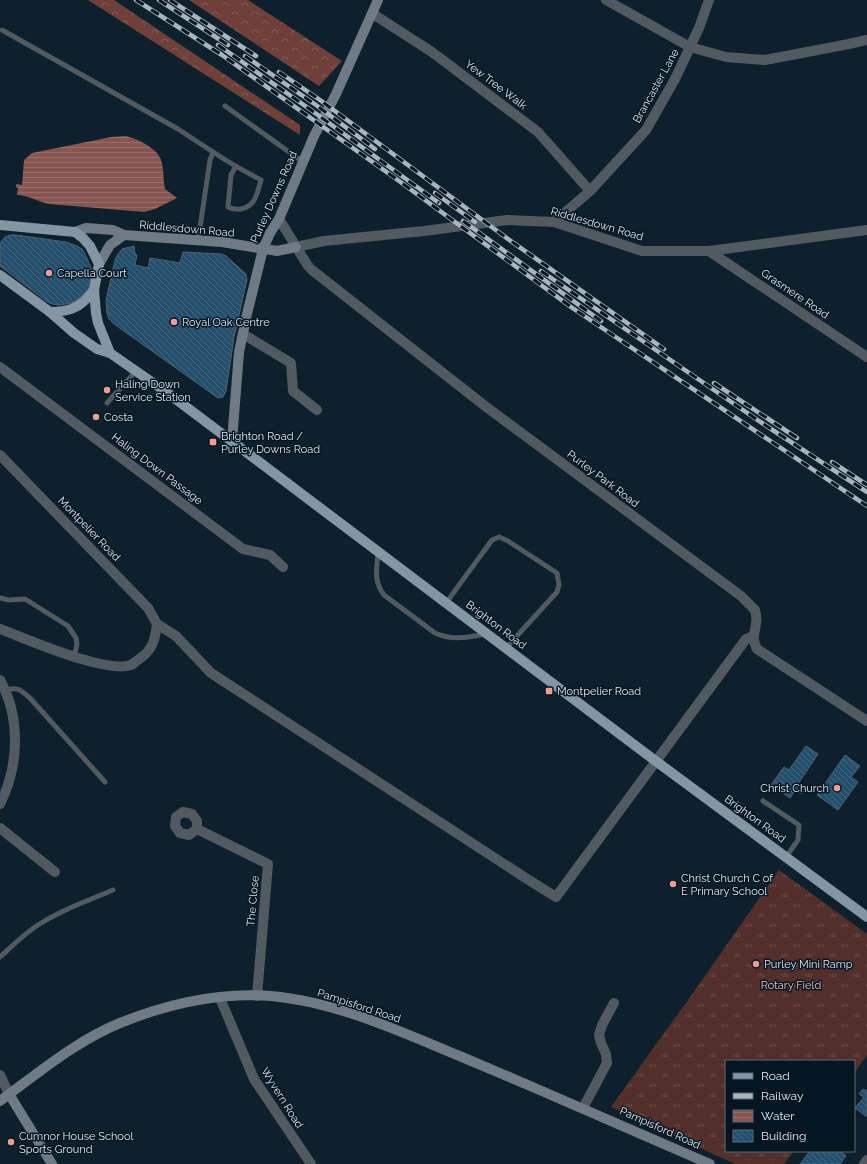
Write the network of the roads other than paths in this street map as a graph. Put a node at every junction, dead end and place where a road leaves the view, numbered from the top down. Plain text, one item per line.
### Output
1 (378, 0) edge
2 (606, 0) edge
3 (709, 0) edge
4 (373, 14) junction
5 (2, 30) dead end
6 (867, 40) edge
7 (690, 47) junction
8 (225, 106) dead end
9 (213, 152) junction
10 (303, 162) junction
11 (236, 166) junction
12 (590, 191) junction
13 (279, 219) junction
14 (554, 222) junction
15 (0, 225) edge
16 (867, 230) edge
17 (75, 232) junction
18 (124, 235) junction
19 (198, 241) junction
20 (296, 247) junction
21 (263, 249) junction
22 (709, 251) junction
23 (99, 264) junction
24 (0, 275) edge
25 (94, 290) junction
26 (50, 312) junction
27 (243, 334) junction
28 (110, 353) junction
29 (867, 357) edge
30 (0, 367) edge
31 (136, 371) junction
32 (107, 403) dead end
33 (317, 410) dead end
34 (232, 441) junction
35 (0, 455) edge
36 (378, 552) junction
37 (283, 568) dead end
38 (0, 598) edge
39 (446, 603) junction
40 (157, 624) junction
41 (0, 629) edge
42 (487, 634) junction
43 (753, 636) junction
44 (506, 648) junction
45 (74, 657) junction
46 (0, 680) edge
47 (5, 691) junction
48 (867, 721) edge
49 (657, 762) junction
50 (105, 782) dead end
51 (763, 801) dead end
52 (0, 804) edge
53 (0, 828) edge
54 (197, 829) dead end
55 (786, 857) junction
56 (55, 872) dead end
57 (113, 890) dead end
58 (867, 917) edge
59 (0, 957) edge
60 (256, 996) junction
61 (220, 998) junction
62 (614, 1003) dead end
63 (0, 1075) edge
64 (9, 1094) junction
65 (0, 1101) edge
66 (583, 1108) junction
67 (867, 1160) edge
68 (52, 1164) edge
69 (311, 1164) edge
70 (710, 1164) edge
71 (864, 1164) edge

1 - 4 street, Purley Downs Road
2 - 7 street
3 - 7 street, Brancaster Lane
4 - 10 street, Purley Downs Road
4 - 12 street, Yew Tree Walk
5 - 9 lane
6 - 7 street
7 - 12 street, Brancaster Lane
8 - 10 lane
9 - 11 lane
9 - 19 lane
10 - 13 street, Purley Downs Road
11 - 11 lane
12 - 14 street, Brancaster Lane
13 - 20 street
13 - 21 street, Purley Downs Road
14 - 20 street, Riddlesdown Road
14 - 22 street, Riddlesdown Road
15 - 17 main road
16 - 22 street, Riddlesdown Road
17 - 18 street, Riddlesdown Road
17 - 23 main road
18 - 19 street, Riddlesdown Road
18 - 23 street, Riddlesdown Road
19 - 21 street, Riddlesdown Road
20 - 21 street, Riddlesdown Road
20 - 43 street, Purley Park Road
21 - 27 street, Purley Downs Road
22 - 29 street, Grasmere Road
23 - 25 main road
24 - 26 main road, Brighton Road
25 - 26 main road
25 - 28 main road
26 - 28 main road, Brighton Road
27 - 33 street
27 - 34 street, Purley Downs Road
28 - 31 main road, Brighton Road
30 - 37 street, Haling Down Passage
31 - 32 lane
31 - 34 main road, Brighton Road
34 - 36 main road, Brighton Road
35 - 40 street, Montpelier Road
36 - 39 main road, Brighton Road
36 - 42 lane
38 - 45 lane
39 - 42 main road, Brighton Road
39 - 44 lane
40 - 45 street
40 - 49 street, Montpelier Road
41 - 45 street
42 - 44 main road, Brighton Road
43 - 48 street
43 - 49 street
44 - 49 main road, Brighton Road
46 - 47 street
47 - 50 lane
47 - 52 street
49 - 55 main road, Brighton Road
51 - 55 lane
53 - 56 street
54 - 60 street, The Close
55 - 58 main road, Brighton Road
57 - 59 lane
60 - 61 street, Pampisford Road
60 - 66 street, Pampisford Road
61 - 64 street, Pampisford Road
61 - 69 street, Wyvern Road
62 - 66 street
63 - 64 street
64 - 65 street, Pampisford Road
64 - 68 street
66 - 70 street, Pampisford Road
67 - 71 street

